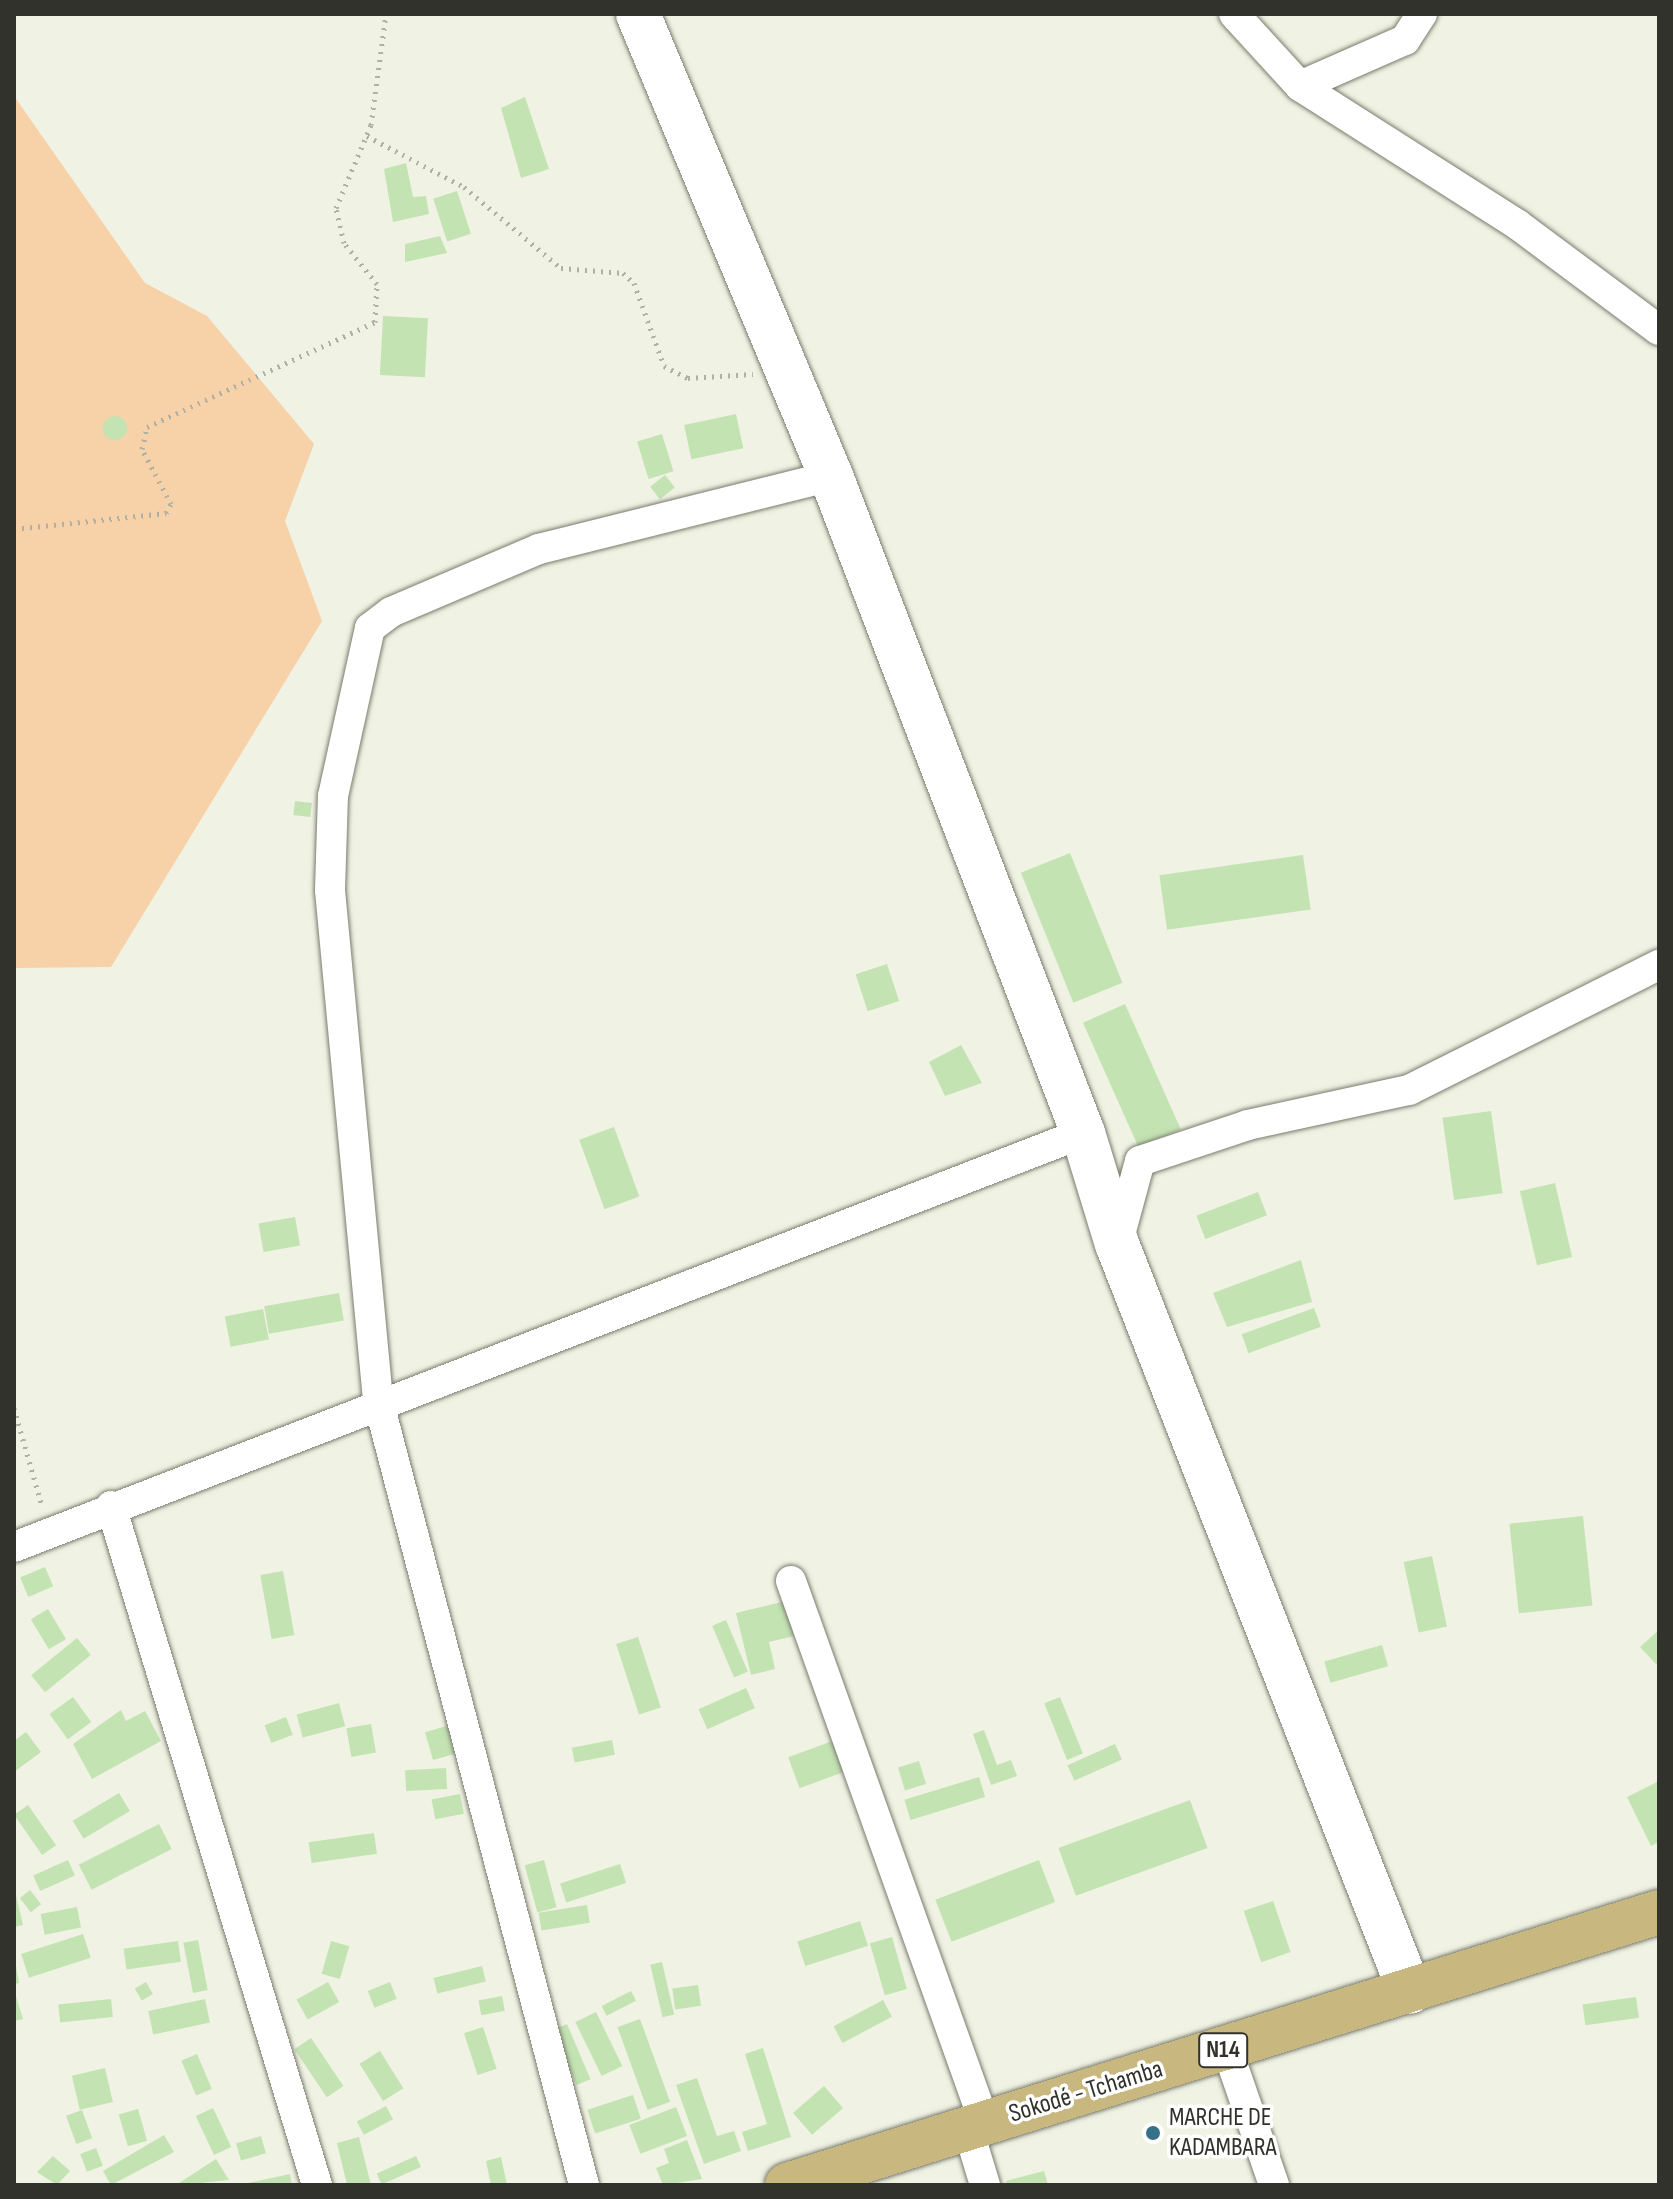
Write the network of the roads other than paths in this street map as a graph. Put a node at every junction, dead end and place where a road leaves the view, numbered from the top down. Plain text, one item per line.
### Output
1 (638, 14) edge
2 (1234, 14) edge
3 (1422, 14) edge
4 (1300, 86) junction
5 (1659, 330) edge
6 (831, 476) junction
7 (1659, 965) edge
8 (1083, 1133) junction
9 (1117, 1244) junction
10 (378, 1400) junction
11 (111, 1506) junction
12 (14, 1547) edge
13 (791, 1581) dead end
14 (1659, 1912) edge
15 (1410, 1992) junction
16 (1227, 2049) junction
17 (976, 2126) junction
18 (317, 2185) edge
19 (584, 2185) edge
20 (787, 2185) edge
21 (985, 2185) edge
22 (1274, 2185) edge

1 - 6 main road
2 - 4 street
3 - 4 street
4 - 5 street
6 - 8 main road
6 - 10 street
7 - 9 street
8 - 9 main road
8 - 10 street
9 - 15 main road
10 - 11 street
10 - 19 street
11 - 12 street
11 - 18 street
13 - 17 street
14 - 15 main road, Sokodé - Tchamba / N14
15 - 16 main road, Sokodé - Tchamba / N14
16 - 17 main road, Sokodé - Tchamba / N14
16 - 22 street
17 - 20 main road, Sokodé - Tchamba / N14
17 - 21 street

